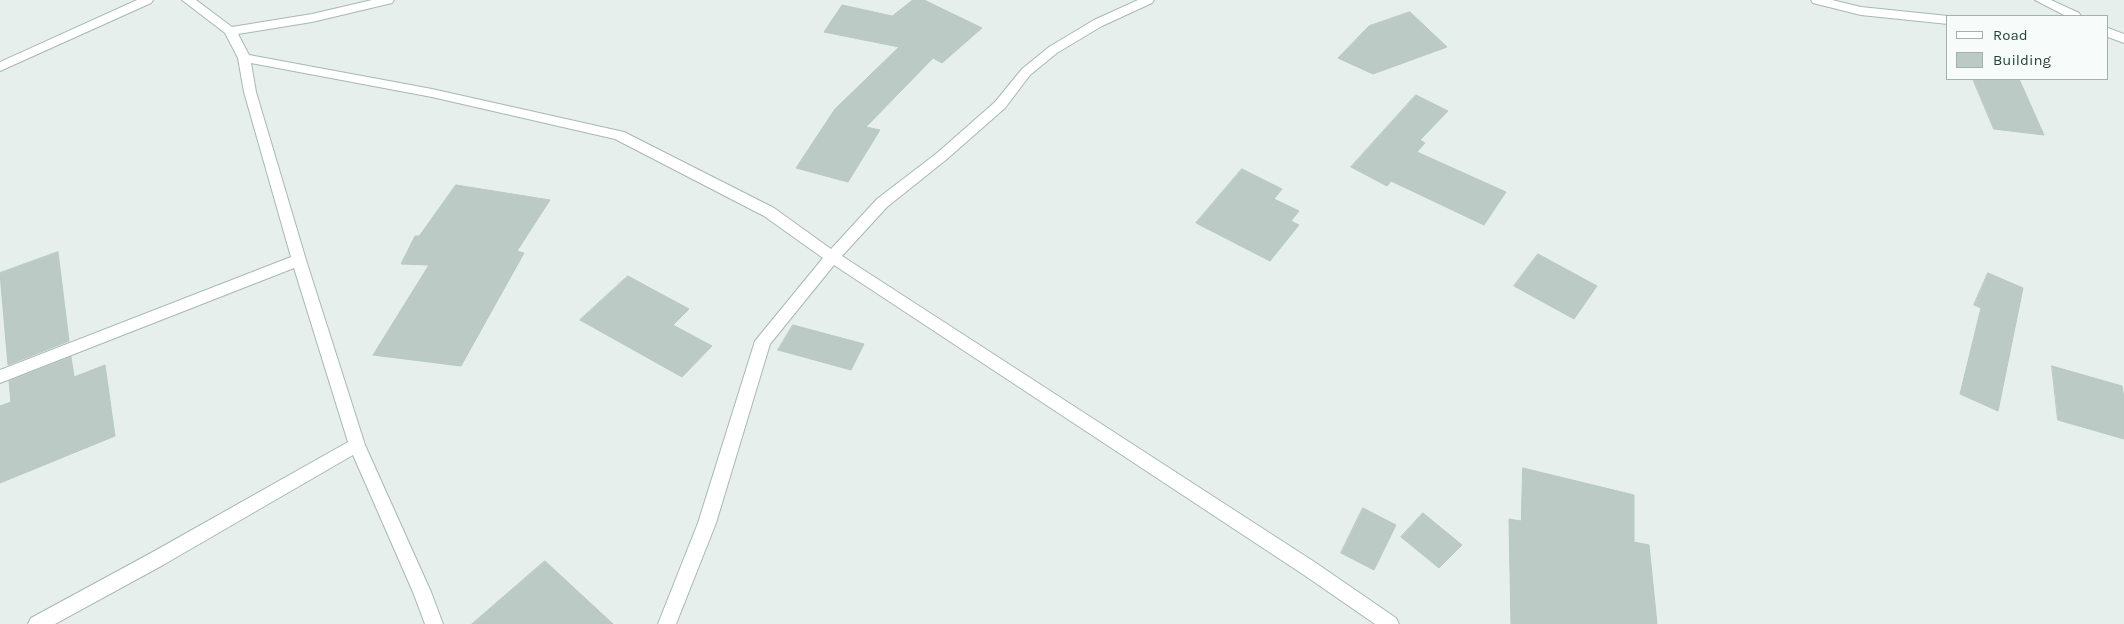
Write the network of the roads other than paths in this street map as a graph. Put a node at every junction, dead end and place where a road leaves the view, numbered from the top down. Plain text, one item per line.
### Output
1 (147, 0) edge
2 (188, 0) edge
3 (388, 0) edge
4 (1148, 0) edge
5 (1817, 0) edge
6 (2041, 0) edge
7 (2073, 15) edge
8 (1946, 20) edge
9 (230, 31) junction
10 (244, 58) junction
11 (0, 67) edge
12 (832, 257) junction
13 (299, 260) junction
14 (0, 377) edge
15 (357, 444) junction
16 (37, 624) edge
17 (434, 624) edge
18 (667, 624) edge
19 (1390, 624) edge

1 - 11 street
2 - 9 street
3 - 9 street
4 - 12 street
5 - 8 street
6 - 7 street
9 - 10 street
10 - 12 street
10 - 13 street
12 - 18 street
12 - 19 street
13 - 14 street
13 - 15 street
15 - 16 street
15 - 17 street

